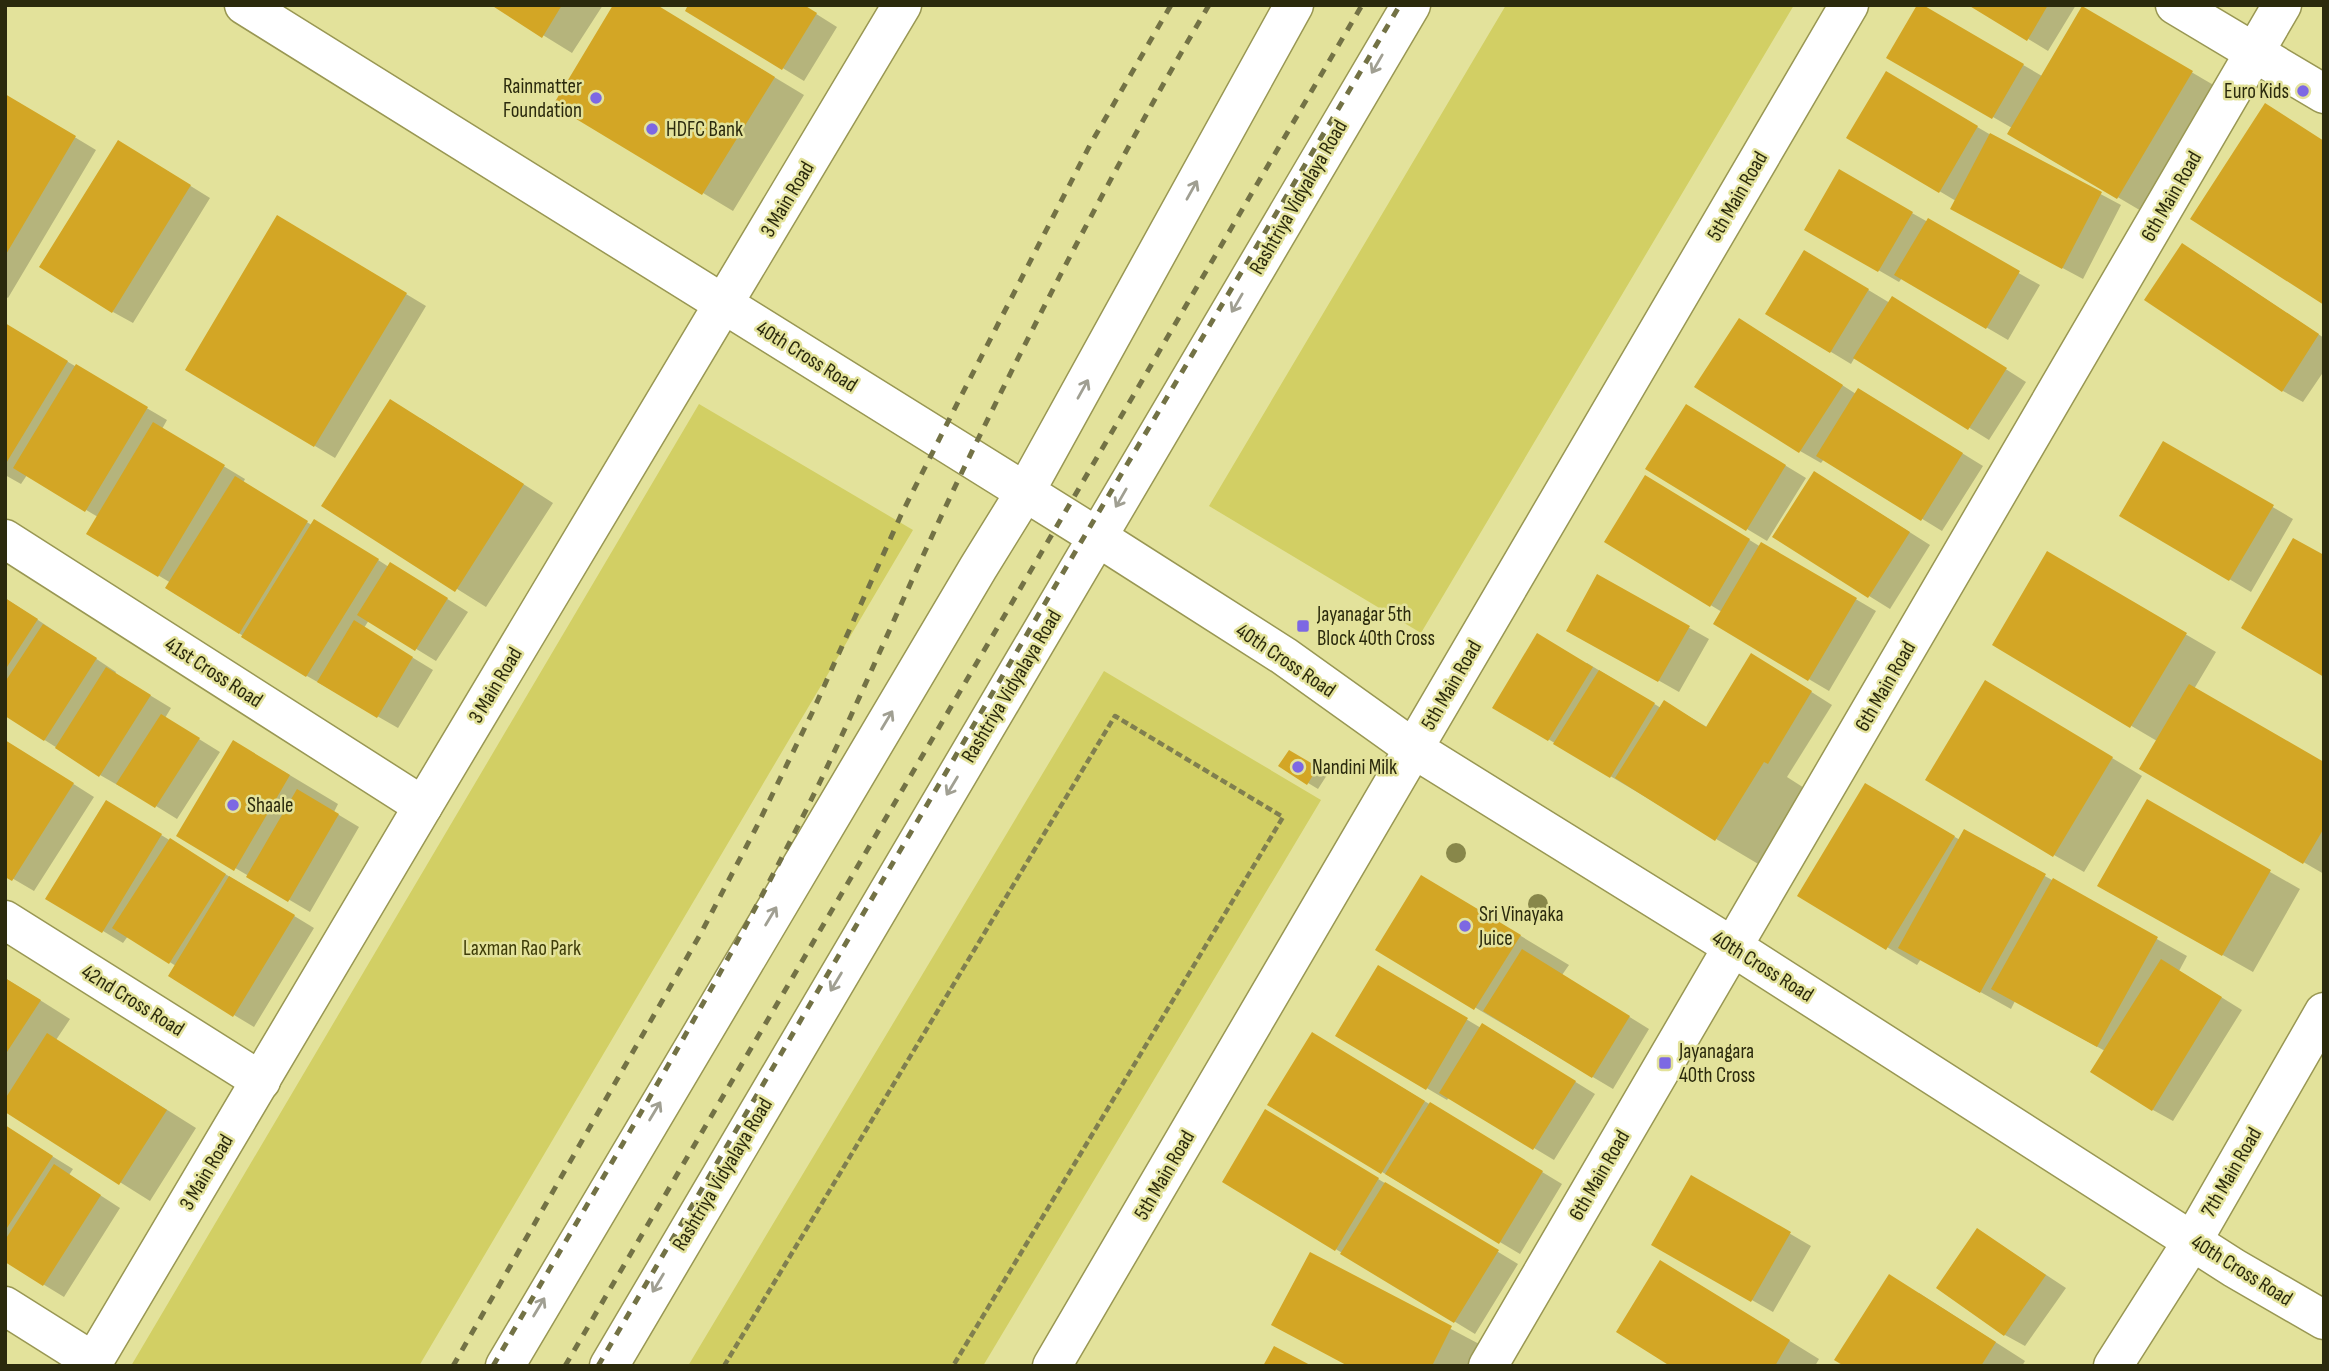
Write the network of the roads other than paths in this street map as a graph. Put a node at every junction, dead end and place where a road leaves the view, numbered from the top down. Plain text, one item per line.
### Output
1 (244, 5) edge
2 (902, 5) edge
3 (1294, 5) edge
4 (1411, 5) edge
5 (1849, 5) edge
6 (2175, 5) edge
7 (2282, 5) edge
8 (2254, 53) junction
9 (2324, 94) edge
10 (724, 305) junction
11 (1025, 492) junction
12 (1099, 538) junction
13 (5, 539) edge
14 (1414, 749) junction
15 (423, 806) junction
16 (5, 920) edge
17 (1732, 947) junction
18 (2324, 1012) edge
19 (261, 1081) junction
20 (2193, 1240) junction
21 (5, 1306) edge
22 (2324, 1320) edge
23 (92, 1364) edge
24 (505, 1366) edge
25 (609, 1366) edge
26 (1052, 1366) edge
27 (1488, 1366) edge
28 (2113, 1366) edge

1 - 10 street, 40th Cross Road
2 - 10 street, 3 Main Road
11 -> 3 street
4 -> 12 street, Rashtriya Vidyalaya Road
5 - 14 street, 5th Main Road
6 - 8 street
7 - 8 street, 6th Main Road
8 - 9 street
8 - 17 street, 6th Main Road
10 - 11 street, 40th Cross Road
10 - 15 street, 3 Main Road
11 - 12 street, 40th Cross Road
24 -> 11 street
12 - 14 street, 40th Cross Road
12 -> 25 street, Rashtriya Vidyalaya Road
13 - 15 street, 41st Cross Road
14 - 17 street, 40th Cross Road
14 - 26 street, 5th Main Road
15 - 19 street, 3 Main Road
16 - 19 street, 42nd Cross Road
17 - 20 street, 40th Cross Road
17 - 27 street, 6th Main Road
18 - 20 street, 7th Main Road
19 - 23 street, 3 Main Road
20 - 22 street, 40th Cross Road
20 - 28 street, 7th Main Road
21 - 23 street

